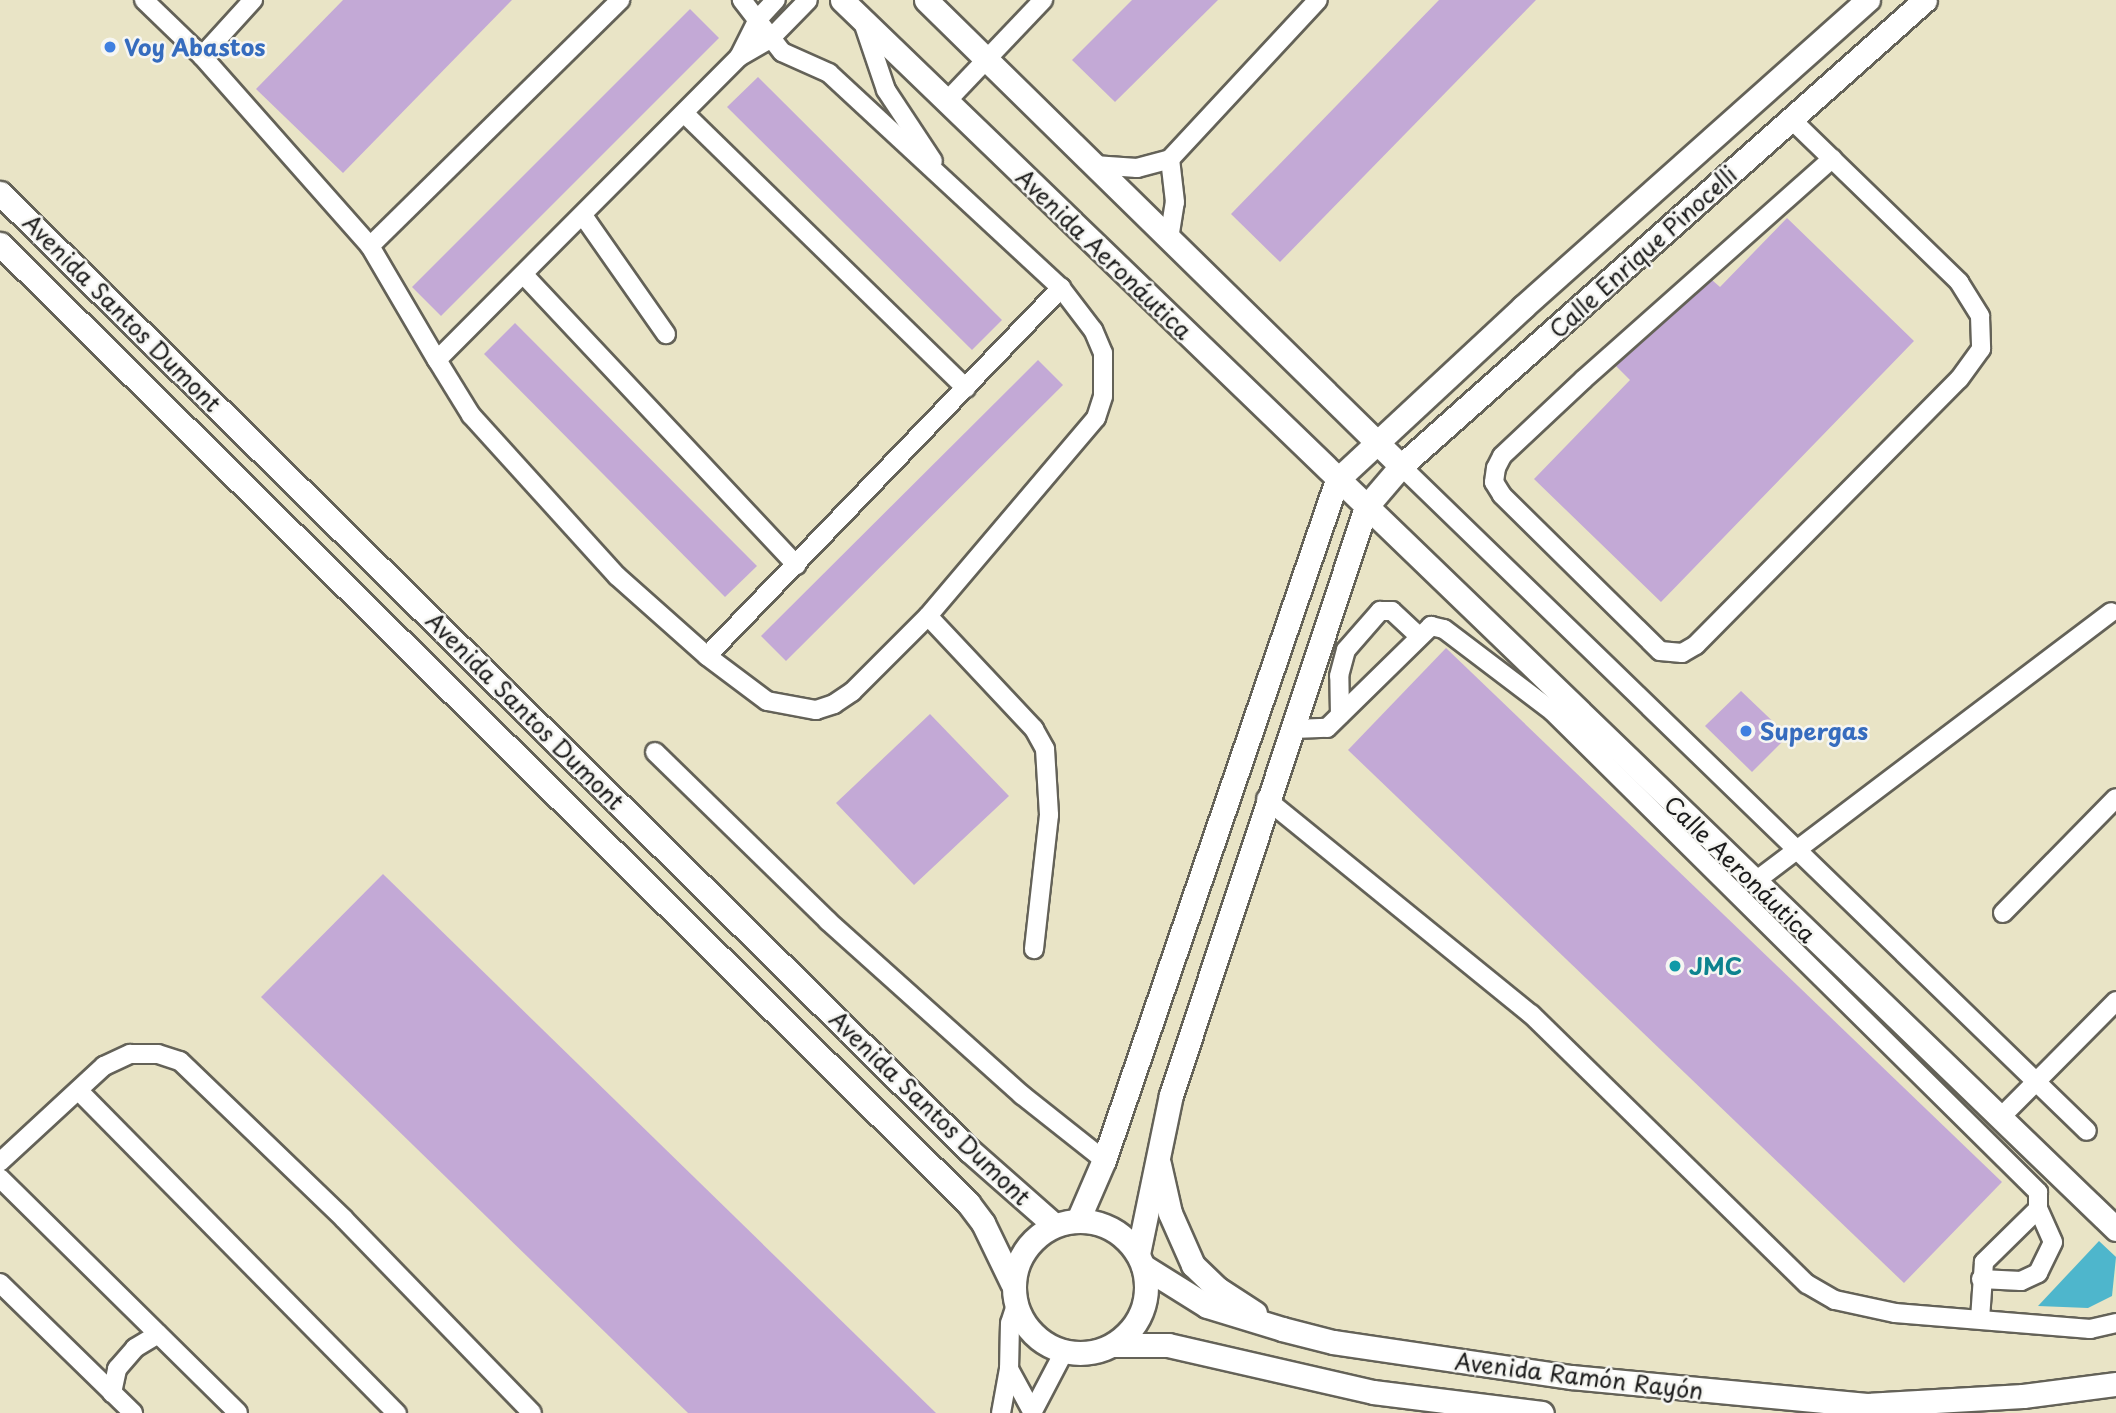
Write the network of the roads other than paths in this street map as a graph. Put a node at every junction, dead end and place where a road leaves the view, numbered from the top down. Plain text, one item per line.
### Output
1 (145, 0) edge
2 (253, 0) edge
3 (620, 0) edge
4 (742, 0) edge
5 (776, 0) edge
6 (807, 0) edge
7 (842, 0) edge
8 (926, 0) edge
9 (1043, 0) edge
10 (1318, 0) edge
11 (1868, 0) edge
12 (1924, 0) edge
13 (758, 19) junction
14 (862, 19) junction
15 (770, 38) junction
16 (202, 56) junction
17 (738, 57) junction
18 (987, 59) junction
19 (946, 102) junction
20 (684, 113) junction
21 (1792, 120) junction
22 (1170, 159) junction
23 (1832, 159) junction
24 (1094, 165) junction
25 (945, 180) junction
26 (0, 192) edge
27 (584, 217) junction
28 (1169, 239) junction
29 (0, 244) edge
30 (370, 246) junction
31 (524, 275) junction
32 (1061, 288) junction
33 (666, 334) dead end
34 (437, 360) junction
35 (966, 388) junction
36 (1375, 443) junction
37 (1401, 466) junction
38 (1337, 480) junction
39 (1366, 507) junction
40 (796, 565) junction
41 (2112, 612) dead end
42 (928, 616) junction
43 (1419, 636) junction
44 (706, 656) junction
45 (1340, 715) junction
46 (1293, 729) junction
47 (655, 752) dead end
48 (2116, 798) edge
49 (1266, 799) junction
50 (1798, 851) junction
51 (1753, 883) junction
52 (2003, 914) dead end
53 (1034, 948) dead end
54 (2116, 1001) edge
55 (2036, 1082) junction
56 (79, 1091) junction
57 (2000, 1118) junction
58 (2087, 1131) dead end
59 (1157, 1158) junction
60 (1104, 1160) junction
61 (0, 1162) edge
62 (0, 1178) edge
63 (2038, 1209) junction
64 (1077, 1220) junction
65 (1054, 1226) junction
66 (2116, 1229) edge
67 (1140, 1260) junction
68 (1981, 1279) junction
69 (0, 1283) edge
70 (1013, 1283) junction
71 (1016, 1308) junction
72 (1980, 1319) junction
73 (2116, 1322) edge
74 (1282, 1329) junction
75 (158, 1334) junction
76 (1112, 1345) junction
77 (1064, 1352) junction
78 (1009, 1369) junction
79 (2116, 1384) edge
80 (112, 1393) junction
81 (1033, 1412) edge
82 (133, 1413) edge
83 (238, 1413) edge
84 (397, 1413) edge
85 (532, 1413) edge
86 (1001, 1413) edge
87 (1542, 1413) edge

1 - 16 street
2 - 16 street
3 - 30 street
4 - 13 street
5 - 13 street
6 - 15 street
7 - 14 main road, Avenida Aeronáutica
8 - 18 main road
9 - 18 street
10 - 22 street
11 - 36 main road, Calle Enrique Pinocelli
12 - 21 main road, Calle Enrique Pinocelli
13 - 15 street
13 - 17 street
14 - 19 main road, Avenida Aeronáutica
14 - 25 street
15 - 17 street
15 - 25 street
16 - 30 street
17 - 20 street
18 - 19 street
18 - 24 main road
19 - 38 main road, Avenida Aeronáutica
20 - 27 street
20 - 35 street
21 - 23 street
21 - 37 main road, Calle Enrique Pinocelli
22 - 24 street
22 - 28 street
23 - 23 street
24 - 28 main road
25 - 32 street
26 - 65 main road, Avenida Santos Dumont
27 - 31 street
27 - 33 street
28 - 36 main road
29 - 70 main road, Avenida Santos Dumont
30 - 34 street
31 - 34 street
31 - 40 street
32 - 35 street
32 - 42 street
34 - 44 street
35 - 40 street
36 - 37 main road
36 - 38 main road, Calle Enrique Pinocelli
37 - 39 main road, Calle Enrique Pinocelli
37 - 50 street
38 - 39 main road, Avenida Aeronáutica
38 - 60 main road
39 - 46 main road
39 - 51 main road, Calle Aeronáutica
40 - 44 street
41 - 50 street
42 - 44 street
42 - 53 street
43 - 45 street
43 - 45 street
43 - 63 street
45 - 46 street
46 - 49 main road
47 - 60 street
48 - 52 street
49 - 59 main road
49 - 72 street
50 - 51 street
50 - 55 street
51 - 57 main road, Calle Aeronáutica
54 - 55 street
55 - 57 street
55 - 58 street
56 - 61 street
56 - 84 street
56 - 85 street
57 - 66 main road, Calle Aeronáutica
59 - 67 main road
59 - 74 main road
60 - 64 main road
62 - 75 street
63 - 68 street
63 - 68 street
64 - 65 main road
64 - 67 main road
65 - 70 main road
67 - 74 main road, Avenida Ramón Rayón
67 - 76 main road
68 - 72 street
69 - 80 street
70 - 71 main road
71 - 77 main road
71 - 78 street
72 - 73 street
74 - 79 main road, Avenida Ramón Rayón
75 - 80 street
75 - 83 street
76 - 77 main road
76 - 87 main road, Avenida Ramón Rayón
77 - 81 street
78 - 81 street
78 - 86 street
80 - 82 street

